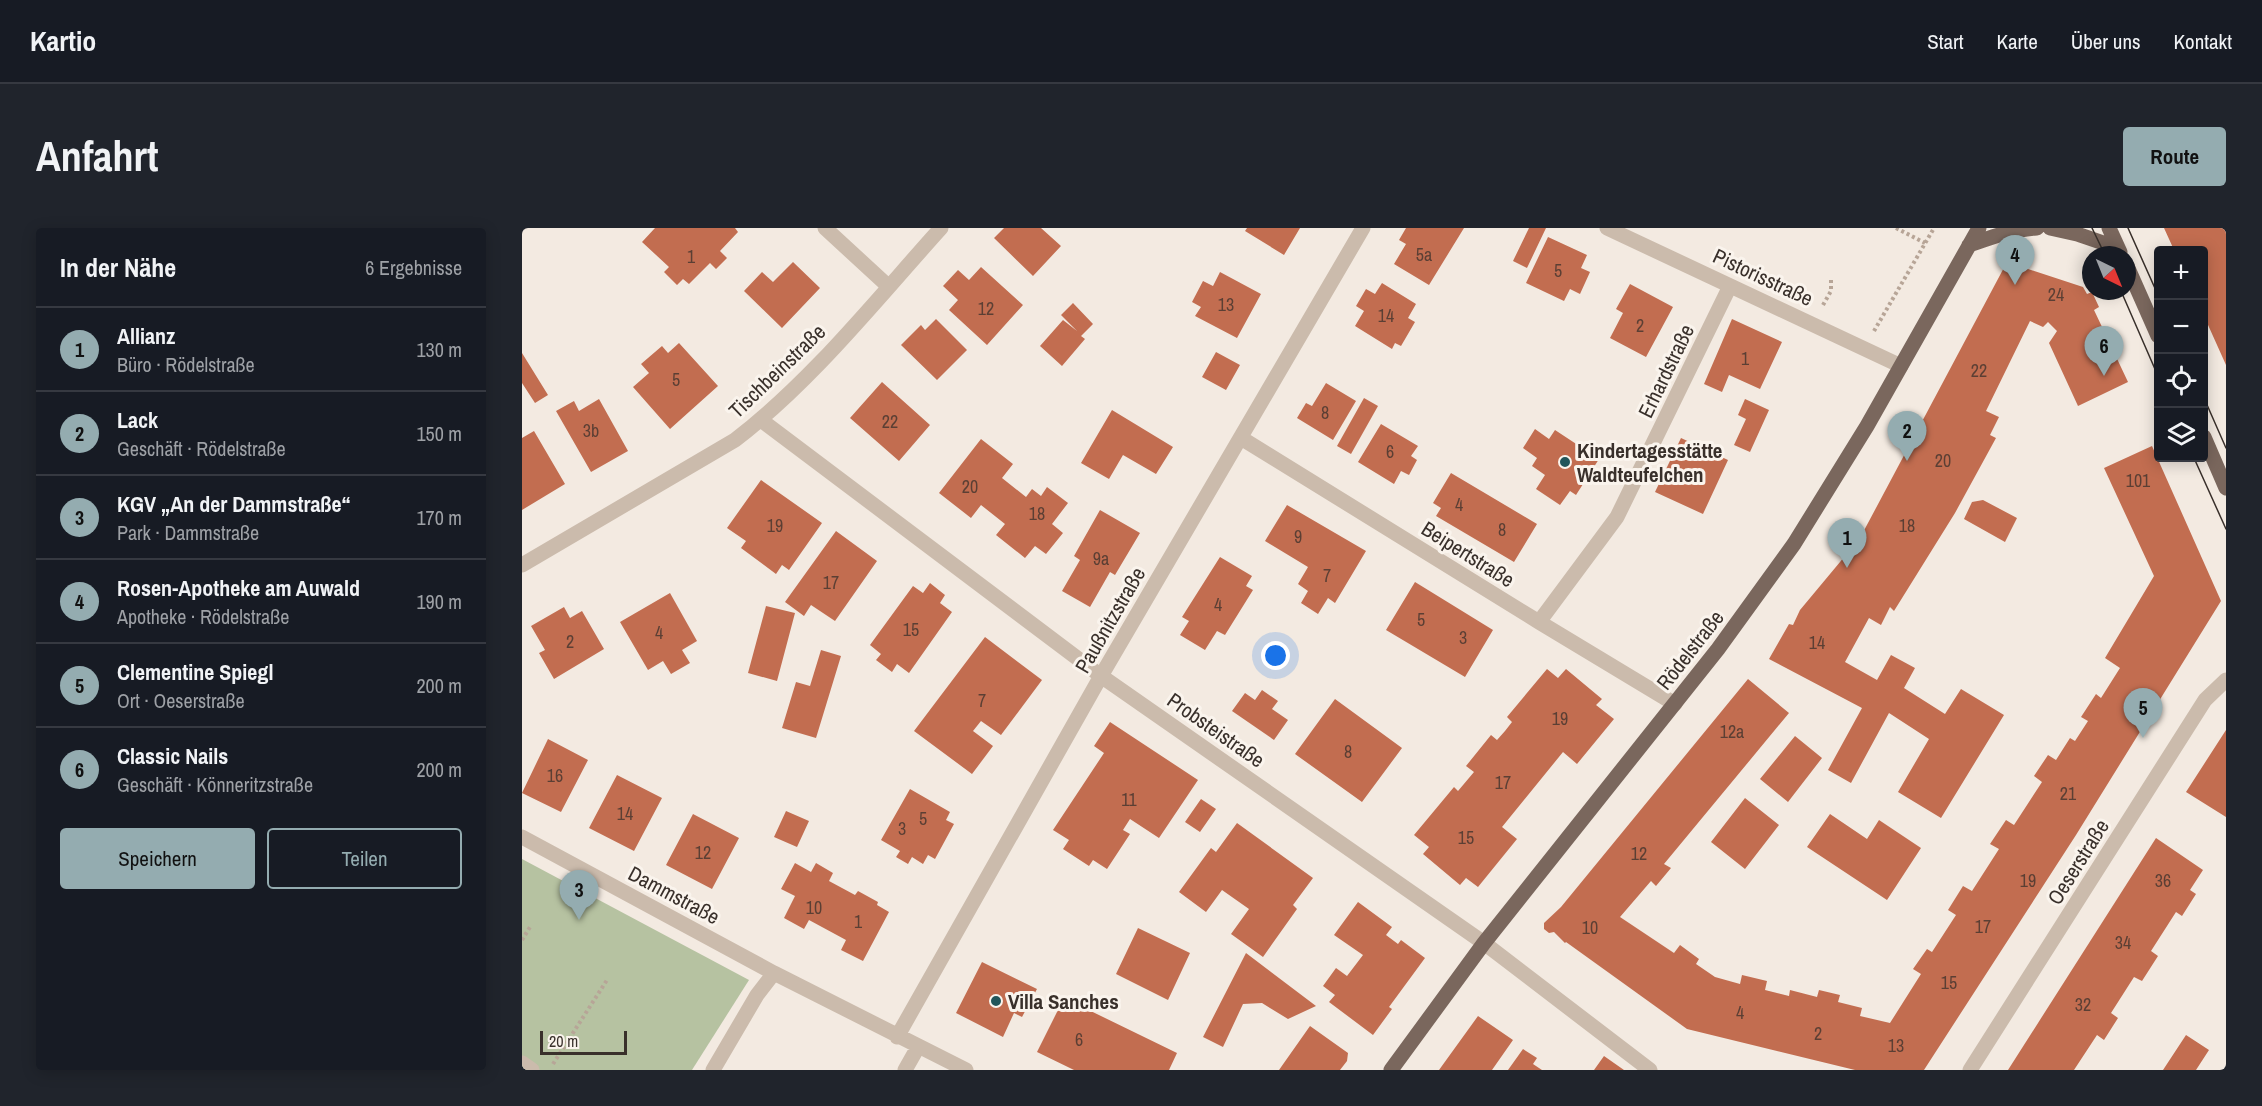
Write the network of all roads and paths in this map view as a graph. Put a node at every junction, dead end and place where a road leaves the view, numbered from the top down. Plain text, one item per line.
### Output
1 (825, 228) edge
2 (940, 228) edge
3 (1363, 228) edge
4 (1607, 228) edge
5 (1896, 228) edge
6 (1934, 228) edge
7 (1979, 228) edge
8 (2037, 228) edge
9 (2050, 228) edge
10 (2109, 228) edge
11 (1925, 243) junction
12 (1969, 245) junction
13 (2107, 246) edge
14 (2118, 246) edge
15 (1831, 278) dead end
16 (888, 286) junction
17 (1730, 286) junction
18 (2136, 286) edge
19 (1879, 320) dead end
20 (1812, 323) junction
21 (2154, 327) edge
22 (1901, 366) junction
23 (761, 420) junction
24 (1241, 438) junction
25 (2208, 446) edge
26 (2226, 488) edge
27 (522, 565) edge
28 (1539, 622) junction
29 (1101, 676) junction
30 (2226, 680) edge
31 (1675, 704) junction
32 (522, 837) edge
33 (530, 927) dead end
34 (522, 940) edge
35 (1484, 943) junction
36 (774, 973) junction
37 (607, 980) dead end
38 (897, 1036) junction
39 (918, 1047) junction
40 (522, 1064) edge
41 (532, 1070) edge
42 (550, 1070) edge
43 (713, 1070) edge
44 (905, 1070) edge
45 (966, 1070) edge
46 (1391, 1070) edge
47 (1650, 1070) edge
48 (1970, 1070) edge

1 - 16 street
2 - 16 street, Tischbeinstraße
3 - 24 street, Paußnitzstraße
4 - 17 street, Pistorisstraße
5 - 11 path
6 - 11 path
7 - 12 main road, Rödelstraße
8 - 12 main road
9 - 13 main road
10 - 14 main road
11 - 19 path
12 - 22 main road, Rödelstraße
15 - 20 path
16 - 23 street, Tischbeinstraße
17 - 20 street, Pistorisstraße
17 - 28 street, Erhardstraße
18 - 21 main road
20 - 22 street, Pistorisstraße
22 - 31 main road, Rödelstraße
23 - 27 street, Tischbeinstraße
23 - 29 street, Probsteistraße
24 - 28 street, Beipertstraße
24 - 29 street, Paußnitzstraße
25 - 26 main road
28 - 31 street, Beipertstraße
29 - 35 street, Probsteistraße
29 - 38 street, Paußnitzstraße
30 - 48 street, Oeserstraße
31 - 35 main road, Rödelstraße
32 - 36 street, Dammstraße
33 - 34 path
35 - 46 main road, Rödelstraße
35 - 47 street, Probsteistraße
36 - 38 street, Dammstraße
36 - 43 street
37 - 42 path
38 - 39 street, Dammstraße
39 - 44 street
39 - 45 street, Dammstraße
40 - 41 street

